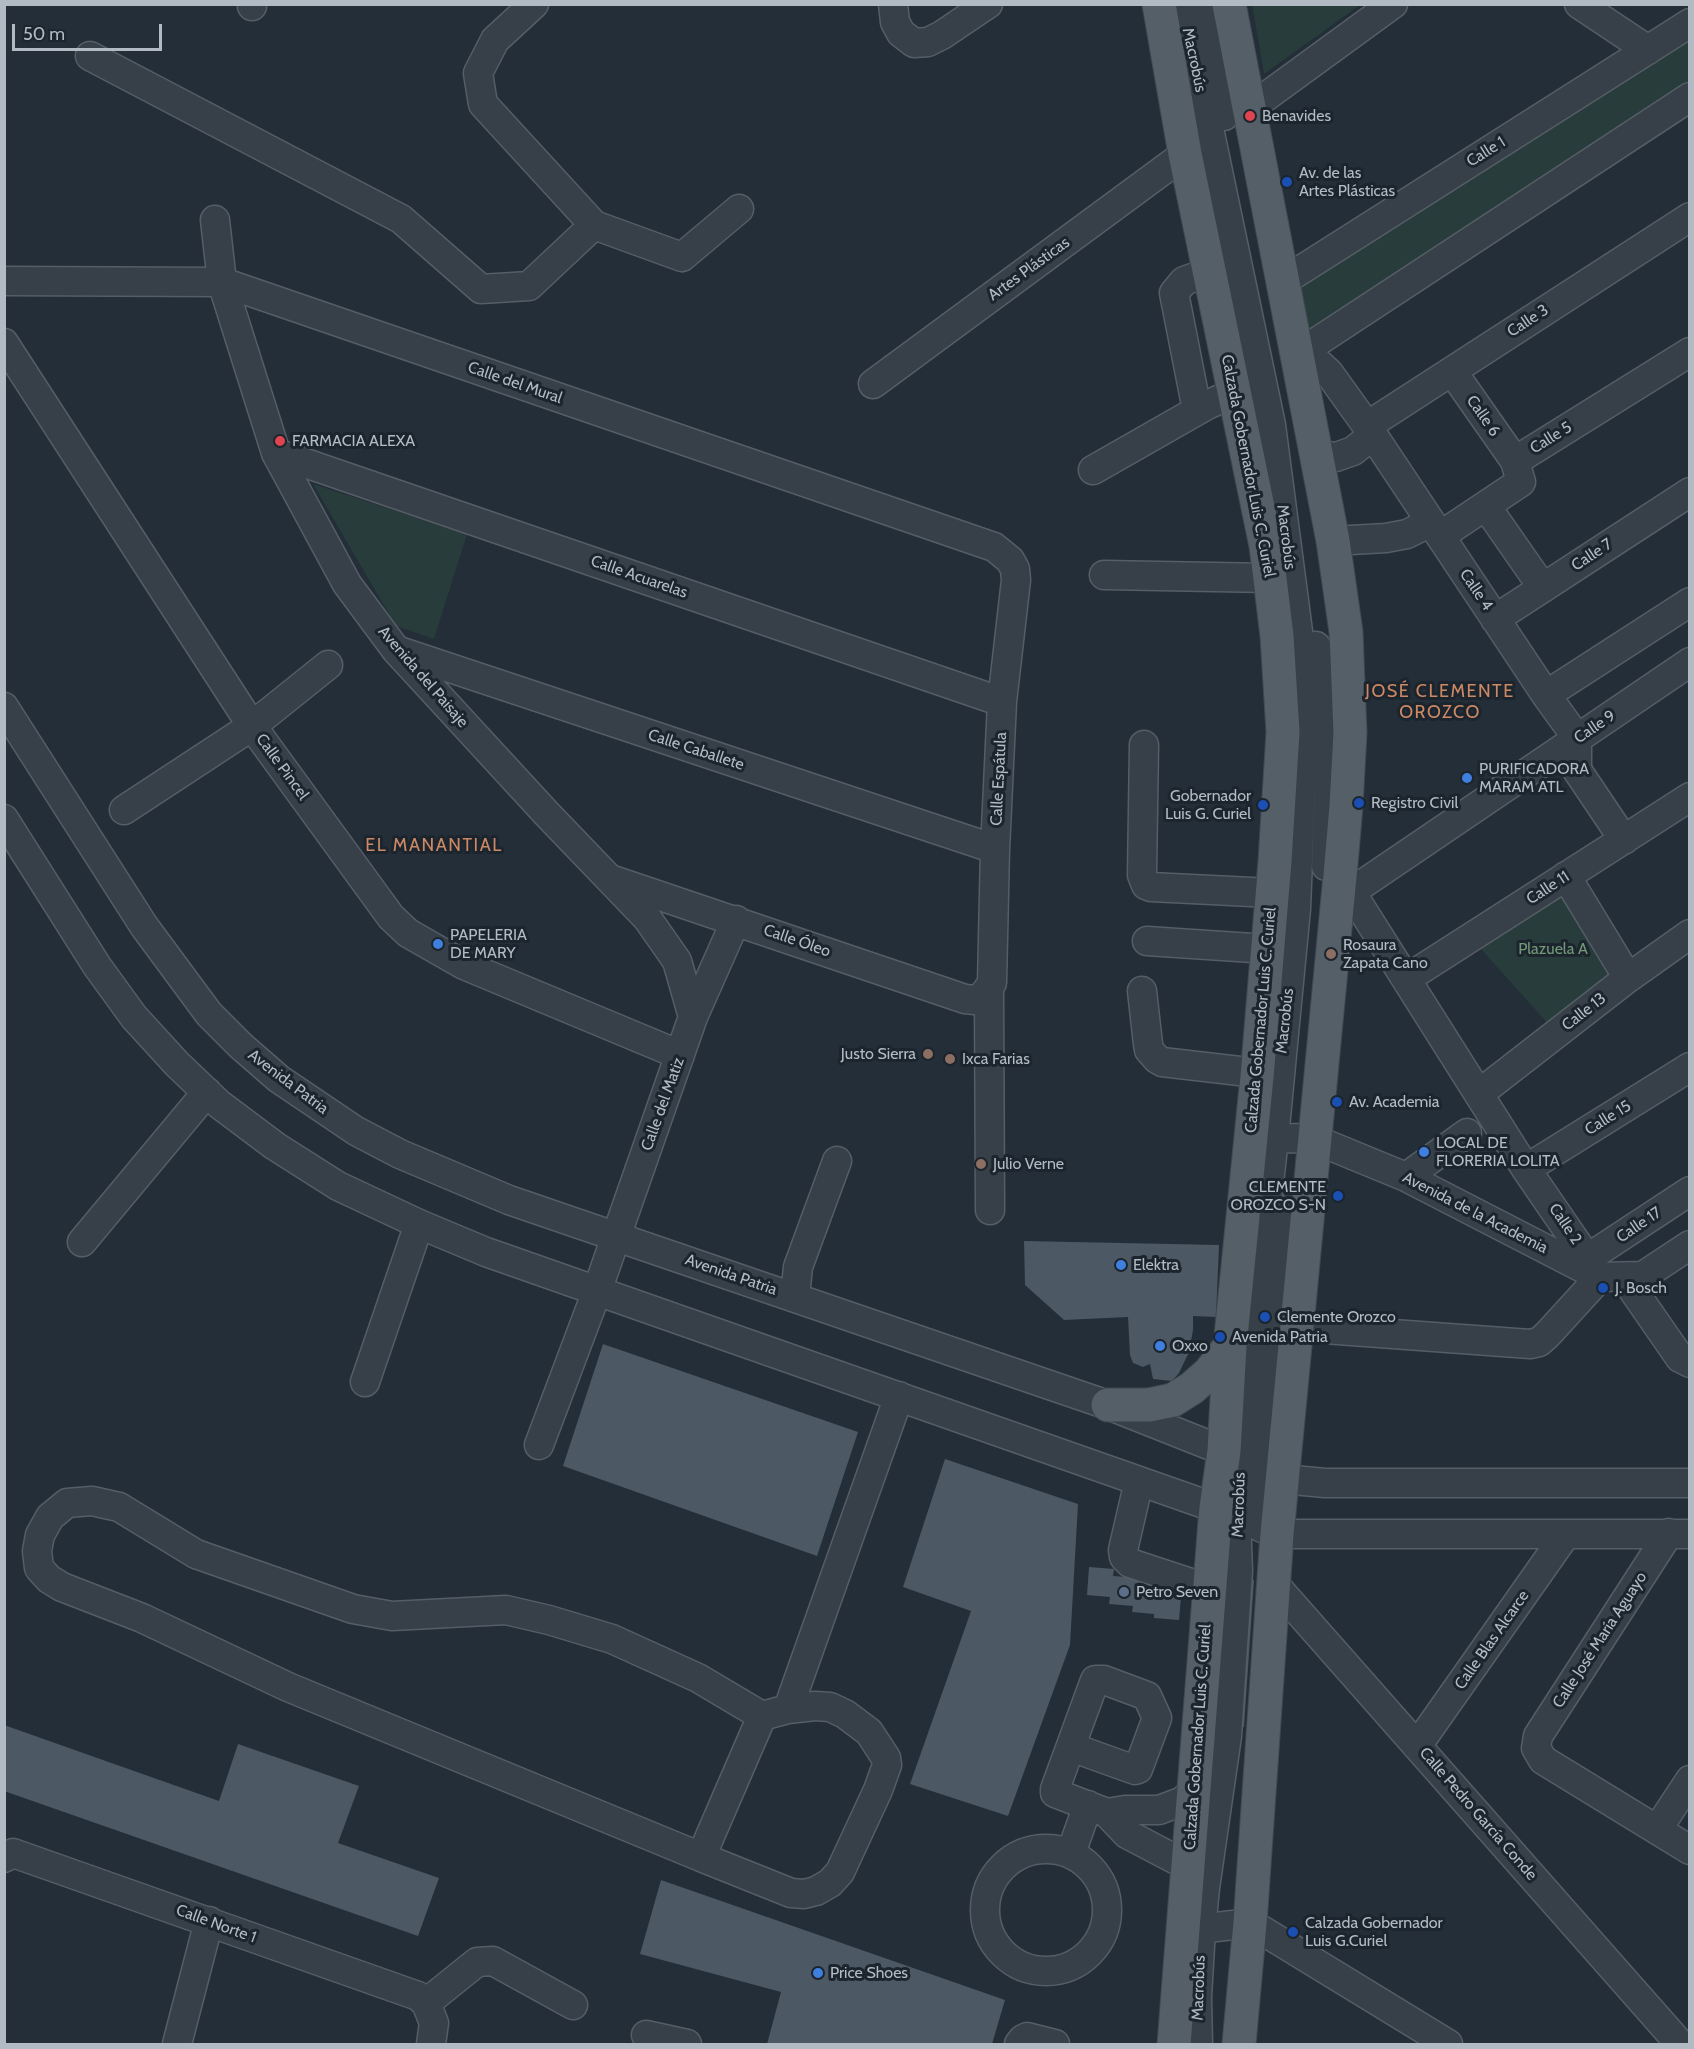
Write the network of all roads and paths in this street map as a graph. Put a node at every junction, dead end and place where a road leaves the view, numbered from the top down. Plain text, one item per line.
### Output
1 (534, 4) edge
2 (893, 4) edge
3 (988, 4) edge
4 (1159, 4) edge
5 (1182, 4) edge
6 (1207, 4) edge
7 (1228, 4) edge
8 (1393, 4) edge
9 (1579, 4) edge
10 (1689, 23) edge
11 (1648, 50) junction
12 (90, 56) dead end
13 (1689, 98) edge
14 (1249, 109) junction
15 (1185, 154) junction
16 (739, 209) dead end
17 (1689, 217) edge
18 (215, 220) dead end
19 (594, 225) junction
20 (1209, 272) junction
21 (4, 281) edge
22 (222, 282) junction
23 (1282, 282) junction
24 (4, 343) edge
25 (1301, 353) junction
26 (1688, 357) edge
27 (1452, 371) junction
28 (873, 384) dead end
29 (1234, 393) junction
30 (1197, 410) junction
31 (1370, 431) junction
32 (276, 453) junction
33 (1316, 454) junction
34 (1515, 461) junction
35 (1093, 470) dead end
36 (1689, 492) edge
37 (1486, 506) junction
38 (1435, 528) junction
39 (1334, 541) junction
40 (1010, 560) joint
41 (1104, 575) dead end
42 (1270, 578) junction
43 (1543, 588) junction
44 (1689, 602) edge
45 (1495, 619) junction
46 (396, 650) junction
47 (1689, 662) edge
48 (328, 665) dead end
49 (1546, 695) junction
50 (1002, 702) junction
51 (4, 706) edge
52 (252, 726) junction
53 (1577, 738) junction
54 (1144, 745) dead end
55 (1689, 797) edge
56 (124, 810) dead end
57 (4, 819) edge
58 (1624, 840) junction
59 (995, 849) junction
60 (1566, 876) junction
61 (610, 879) junction
62 (1351, 892) joint
63 (1272, 893) junction
64 (736, 920) junction
65 (1689, 934) edge
66 (1147, 941) dead end
67 (1268, 950) junction
68 (1628, 978) junction
69 (1406, 979) junction
70 (1142, 992) dead end
71 (986, 993) junction
72 (693, 1017) junction
73 (680, 1055) junction
74 (1689, 1067) edge
75 (1257, 1073) junction
76 (207, 1092) junction
77 (1480, 1093) junction
78 (1467, 1134) dead end
79 (1262, 1139) junction
80 (1311, 1139) junction
81 (837, 1161) dead end
82 (1526, 1169) junction
83 (1406, 1177) junction
84 (1689, 1191) edge
85 (990, 1210) dead end
86 (419, 1224) junction
87 (616, 1236) junction
88 (82, 1242) dead end
89 (1689, 1245) edge
90 (1604, 1271) junction
91 (597, 1291) junction
92 (795, 1297) junction
93 (1298, 1328) junction
94 (1230, 1346) junction
95 (1689, 1363) edge
96 (365, 1382) dead end
97 (899, 1396) junction
98 (1108, 1405) junction
99 (539, 1445) dead end
100 (1253, 1465) junction
101 (1139, 1481) junction
102 (1689, 1483) edge
103 (1226, 1512) junction
104 (1270, 1532) junction
105 (1679, 1533) edge
106 (1566, 1534) junction
107 (1275, 1585) junction
108 (1209, 1589) junction
109 (775, 1713) junction
110 (1417, 1746) junction
111 (1071, 1747) dead end
112 (1689, 1780) edge
113 (1193, 1791) junction
114 (1098, 1809) junction
115 (1657, 1830) junction
116 (1689, 1850) edge
117 (1071, 1853) junction
118 (701, 1857) junction
119 (4, 1858) edge
120 (1188, 1866) junction
121 (209, 1921) junction
122 (1243, 1924) junction
123 (1192, 1930) junction
124 (426, 2003) junction
125 (573, 2005) dead end
126 (646, 2035) dead end
127 (177, 2044) edge
128 (431, 2044) edge
129 (687, 2044) edge
130 (1019, 2044) edge
131 (1055, 2044) edge
132 (1174, 2044) edge
133 (1198, 2044) edge
134 (1222, 2044) edge
135 (1239, 2044) edge
136 (1448, 2044) edge
137 (1680, 2044) edge

1 - 19 street
2 - 3 street
4 - 15 main road, Calzada Gobernador Luis C. Curiel
5 - 79 street, Macrobús
6 - 80 street, Macrobús
7 - 14 main road, Calzada Gobernador Luis C. Curiel
8 - 14 street
9 - 11 street
10 - 11 street, Calle 1
11 - 23 street, Calle 1
12 - 19 street
13 - 25 street
14 - 23 main road, Calzada Gobernador Luis C. Curiel
15 - 20 main road, Calzada Gobernador Luis C. Curiel
15 - 28 street, Artes Plásticas
16 - 19 street
17 - 27 street, Calle 3
18 - 22 street, Avenida del Paisaje
20 - 29 main road, Calzada Gobernador Luis C. Curiel
20 - 30 street
21 - 22 street, Calle del Mural
22 - 32 street, Avenida del Paisaje
22 - 40 street, Calle del Mural
23 - 25 main road, Calzada Gobernador Luis C. Curiel
24 - 52 street, Calle Pincel
25 - 31 street, Calle 4
25 - 33 main road, Calzada Gobernador Luis C. Curiel
26 - 34 street, Calle 5
27 - 31 street, Calle 3
27 - 34 street, Calle 6
29 - 30 street
29 - 42 main road, Calzada Gobernador Luis C. Curiel
30 - 35 street
31 - 33 street, Calle 3
31 - 38 street, Calle 4
32 - 46 street, Avenida del Paisaje
32 - 50 street, Calle Acuarelas
33 - 39 main road, Calzada Gobernador Luis C. Curiel
34 - 37 street, Calle 5
36 - 43 street, Calle 7
37 - 38 street, Calle 5
37 - 43 street
38 - 39 street, Calle 5
38 - 45 street, Calle 4
39 - 80 main road, Calzada Gobernador Luis C. Curiel
40 - 50 street, Calle Espátula
41 - 42 street
42 - 63 main road, Calzada Gobernador Luis C. Curiel
43 - 45 street, Calle 7
44 - 49 street
45 - 49 street, Calle 4
46 - 59 street, Calle Caballete
46 - 61 street, Avenida del Paisaje
47 - 53 street, Calle 9
48 - 52 street
49 - 53 street, Calle 4
50 - 59 street, Calle Espátula
51 - 87 street, Avenida Patria
52 - 56 street
52 - 73 street, Calle Pincel
53 - 58 street
53 - 62 street, Calle 9
54 - 63 street
55 - 58 street, Calle 11
57 - 76 street
58 - 60 street, Calle 11
59 - 71 street, Calle Espátula
60 - 68 street
60 - 69 street, Calle 11
61 - 64 street, Calle Óleo
61 - 72 street, Avenida del Paisaje
62 - 69 street, Calle 2
63 - 67 main road, Calzada Gobernador Luis C. Curiel
64 - 71 street, Calle Óleo
64 - 72 street, Calle del Matiz
65 - 68 street, Calle 13
66 - 67 street
67 - 75 main road, Calzada Gobernador Luis C. Curiel
68 - 77 street, Calle 13
69 - 77 street, Calle 2
70 - 75 street
71 - 85 street, Calle Espátula
72 - 73 street, Calle del Matiz
73 - 87 street, Calle del Matiz
74 - 82 street, Calle 15
75 - 79 main road, Calzada Gobernador Luis C. Curiel
76 - 86 street
76 - 88 street
77 - 82 street, Calle 2
78 - 83 street
79 - 80 street, Avenida de la Academia
79 - 94 main road, Calzada Gobernador Luis C. Curiel
79 - 100 street, Macrobús
80 - 83 street, Avenida de la Academia
80 - 93 main road, Calzada Gobernador Luis C. Curiel
80 - 100 street, Macrobús
81 - 92 street
82 - 90 street, Calle 2
83 - 90 street, Avenida de la Academia
84 - 90 street, Calle 17
86 - 91 street
86 - 96 street
87 - 91 street, Calle del Matiz
87 - 92 street, Avenida Patria
89 - 90 street
90 - 93 street
90 - 95 street, Calle 2
91 - 97 street
91 - 99 street, Calle del Matiz
92 - 98 street, Avenida Patria
93 - 100 main road, Calzada Gobernador Luis C. Curiel
94 - 98 main road
94 - 100 main road, Calzada Gobernador Luis C. Curiel
97 - 101 street
97 - 109 street
98 - 100 street, Avenida Patria
100 - 102 street, Avenida Patria
100 - 103 main road, Calzada Gobernador Luis C. Curiel
100 - 104 main road, Calzada Gobernador Luis C. Curiel
101 - 103 street
101 - 108 street
103 - 104 street
103 - 108 main road, Calzada Gobernador Luis C. Curiel
103 - 123 street, Macrobús
104 - 106 street
104 - 107 main road, Calzada Gobernador Luis C. Curiel
104 - 122 street, Macrobús
105 - 106 street
105 - 115 street, Calle José María Aguayo
106 - 110 street, Calle Blas Alcarce
107 - 110 street, Calle Pedro García Conde
107 - 122 main road, Calzada Gobernador Luis C. Curiel
108 - 113 main road, Calzada Gobernador Luis C. Curiel
109 - 118 street
109 - 118 street
109 - 118 street
110 - 137 street, Calle Pedro García Conde
111 - 114 street
112 - 115 street
113 - 114 street
113 - 120 main road, Calzada Gobernador Luis C. Curiel
114 - 117 street
114 - 120 street
115 - 116 street
117 - 117 street
119 - 121 street, Calle Norte 1
120 - 123 main road, Calzada Gobernador Luis C. Curiel
121 - 124 street, Calle Norte 1
121 - 127 street
122 - 123 street
122 - 134 street, Macrobús
122 - 135 main road, Calzada Gobernador Luis C. Curiel
122 - 136 street
123 - 132 main road, Calzada Gobernador Luis C. Curiel
123 - 133 street, Macrobús
124 - 125 street
124 - 128 street
126 - 129 street
130 - 131 street

